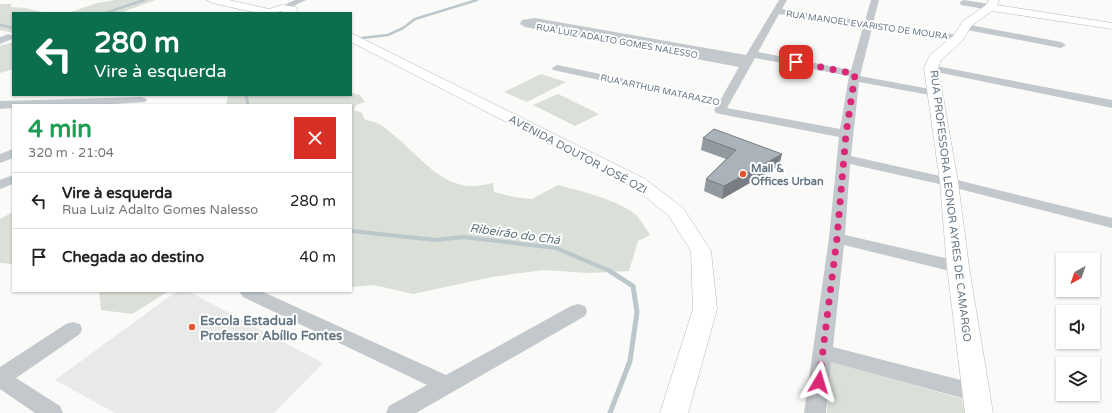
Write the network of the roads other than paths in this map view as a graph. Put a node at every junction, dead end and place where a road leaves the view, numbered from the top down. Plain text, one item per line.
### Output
1 (212, 0) edge
2 (783, 0) edge
3 (875, 0) edge
4 (964, 2) edge
5 (992, 4) edge
6 (286, 9) edge
7 (776, 11) junction
8 (299, 12) edge
9 (868, 26) junction
10 (1112, 26) edge
11 (963, 29) junction
12 (592, 34) junction
13 (10, 37) dead end
14 (352, 38) edge
15 (0, 41) edge
16 (1061, 45) dead end
17 (749, 60) junction
18 (557, 68) dead end
19 (931, 68) junction
20 (854, 76) junction
21 (935, 93) junction
22 (15, 96) edge
23 (136, 101) edge
24 (724, 103) junction
25 (35, 104) edge
26 (1112, 104) edge
27 (1, 105) edge
28 (12, 105) edge
29 (846, 134) junction
30 (844, 159) junction
31 (12, 179) edge
32 (949, 182) junction
33 (0, 185) edge
34 (1112, 223) edge
35 (837, 238) junction
36 (958, 267) junction
37 (249, 293) dead end
38 (578, 311) dead end
39 (73, 329) dead end
40 (823, 352) junction
41 (0, 378) edge
42 (447, 385) junction
43 (976, 393) junction
44 (52, 413) edge
45 (397, 413) edge
46 (674, 413) edge
47 (816, 413) edge
48 (979, 413) edge

1 - 6 main road
2 - 7 street
3 - 9 street
4 - 5 street
4 - 11 street
5 - 10 main road
5 - 11 main road, RUA PROFESSORA LEONOR AYRES DE CAMARGO
6 - 8 main road
7 - 9 street, RUA MANOEL EVARISTO DE MOURA
7 - 17 street
9 - 11 street, RUA MANOEL EVARISTO DE MOURA
9 - 20 street
11 - 16 street, RUA MANOEL EVARISTO DE MOURA
11 - 19 main road, RUA PROFESSORA LEONOR AYRES DE CAMARGO
12 - 12 street, RUA LUIZ ADALTO GOMES NALESSO
12 - 17 street, RUA LUIZ ADALTO GOMES NALESSO
13 - 15 street
14 - 46 main road, AVENIDA DOUTOR JOSÉ OZI
17 - 20 street, RUA LUIZ ADALTO GOMES NALESSO
17 - 24 street
18 - 24 street, RUA ARTHUR MATARAZZO
19 - 21 main road, RUA PROFESSORA LEONOR AYRES DE CAMARGO
19 - 26 street
20 - 21 street, RUA LUIZ ADALTO GOMES NALESSO
20 - 29 street
21 - 32 main road, RUA PROFESSORA LEONOR AYRES DE CAMARGO
22 - 27 street
23 - 25 street
24 - 29 street, RUA ARTHUR MATARAZZO
27 - 28 street
29 - 30 street
30 - 32 street
30 - 35 street
31 - 33 street
32 - 34 street
32 - 36 main road, RUA PROFESSORA LEONOR AYRES DE CAMARGO
35 - 36 street
35 - 40 street
36 - 43 main road, RUA PROFESSORA LEONOR AYRES DE CAMARGO
37 - 42 street
38 - 42 street
39 - 41 street
40 - 43 street
40 - 47 street
41 - 44 street
42 - 45 street
43 - 48 main road, RUA PROFESSORA LEONOR AYRES DE CAMARGO

